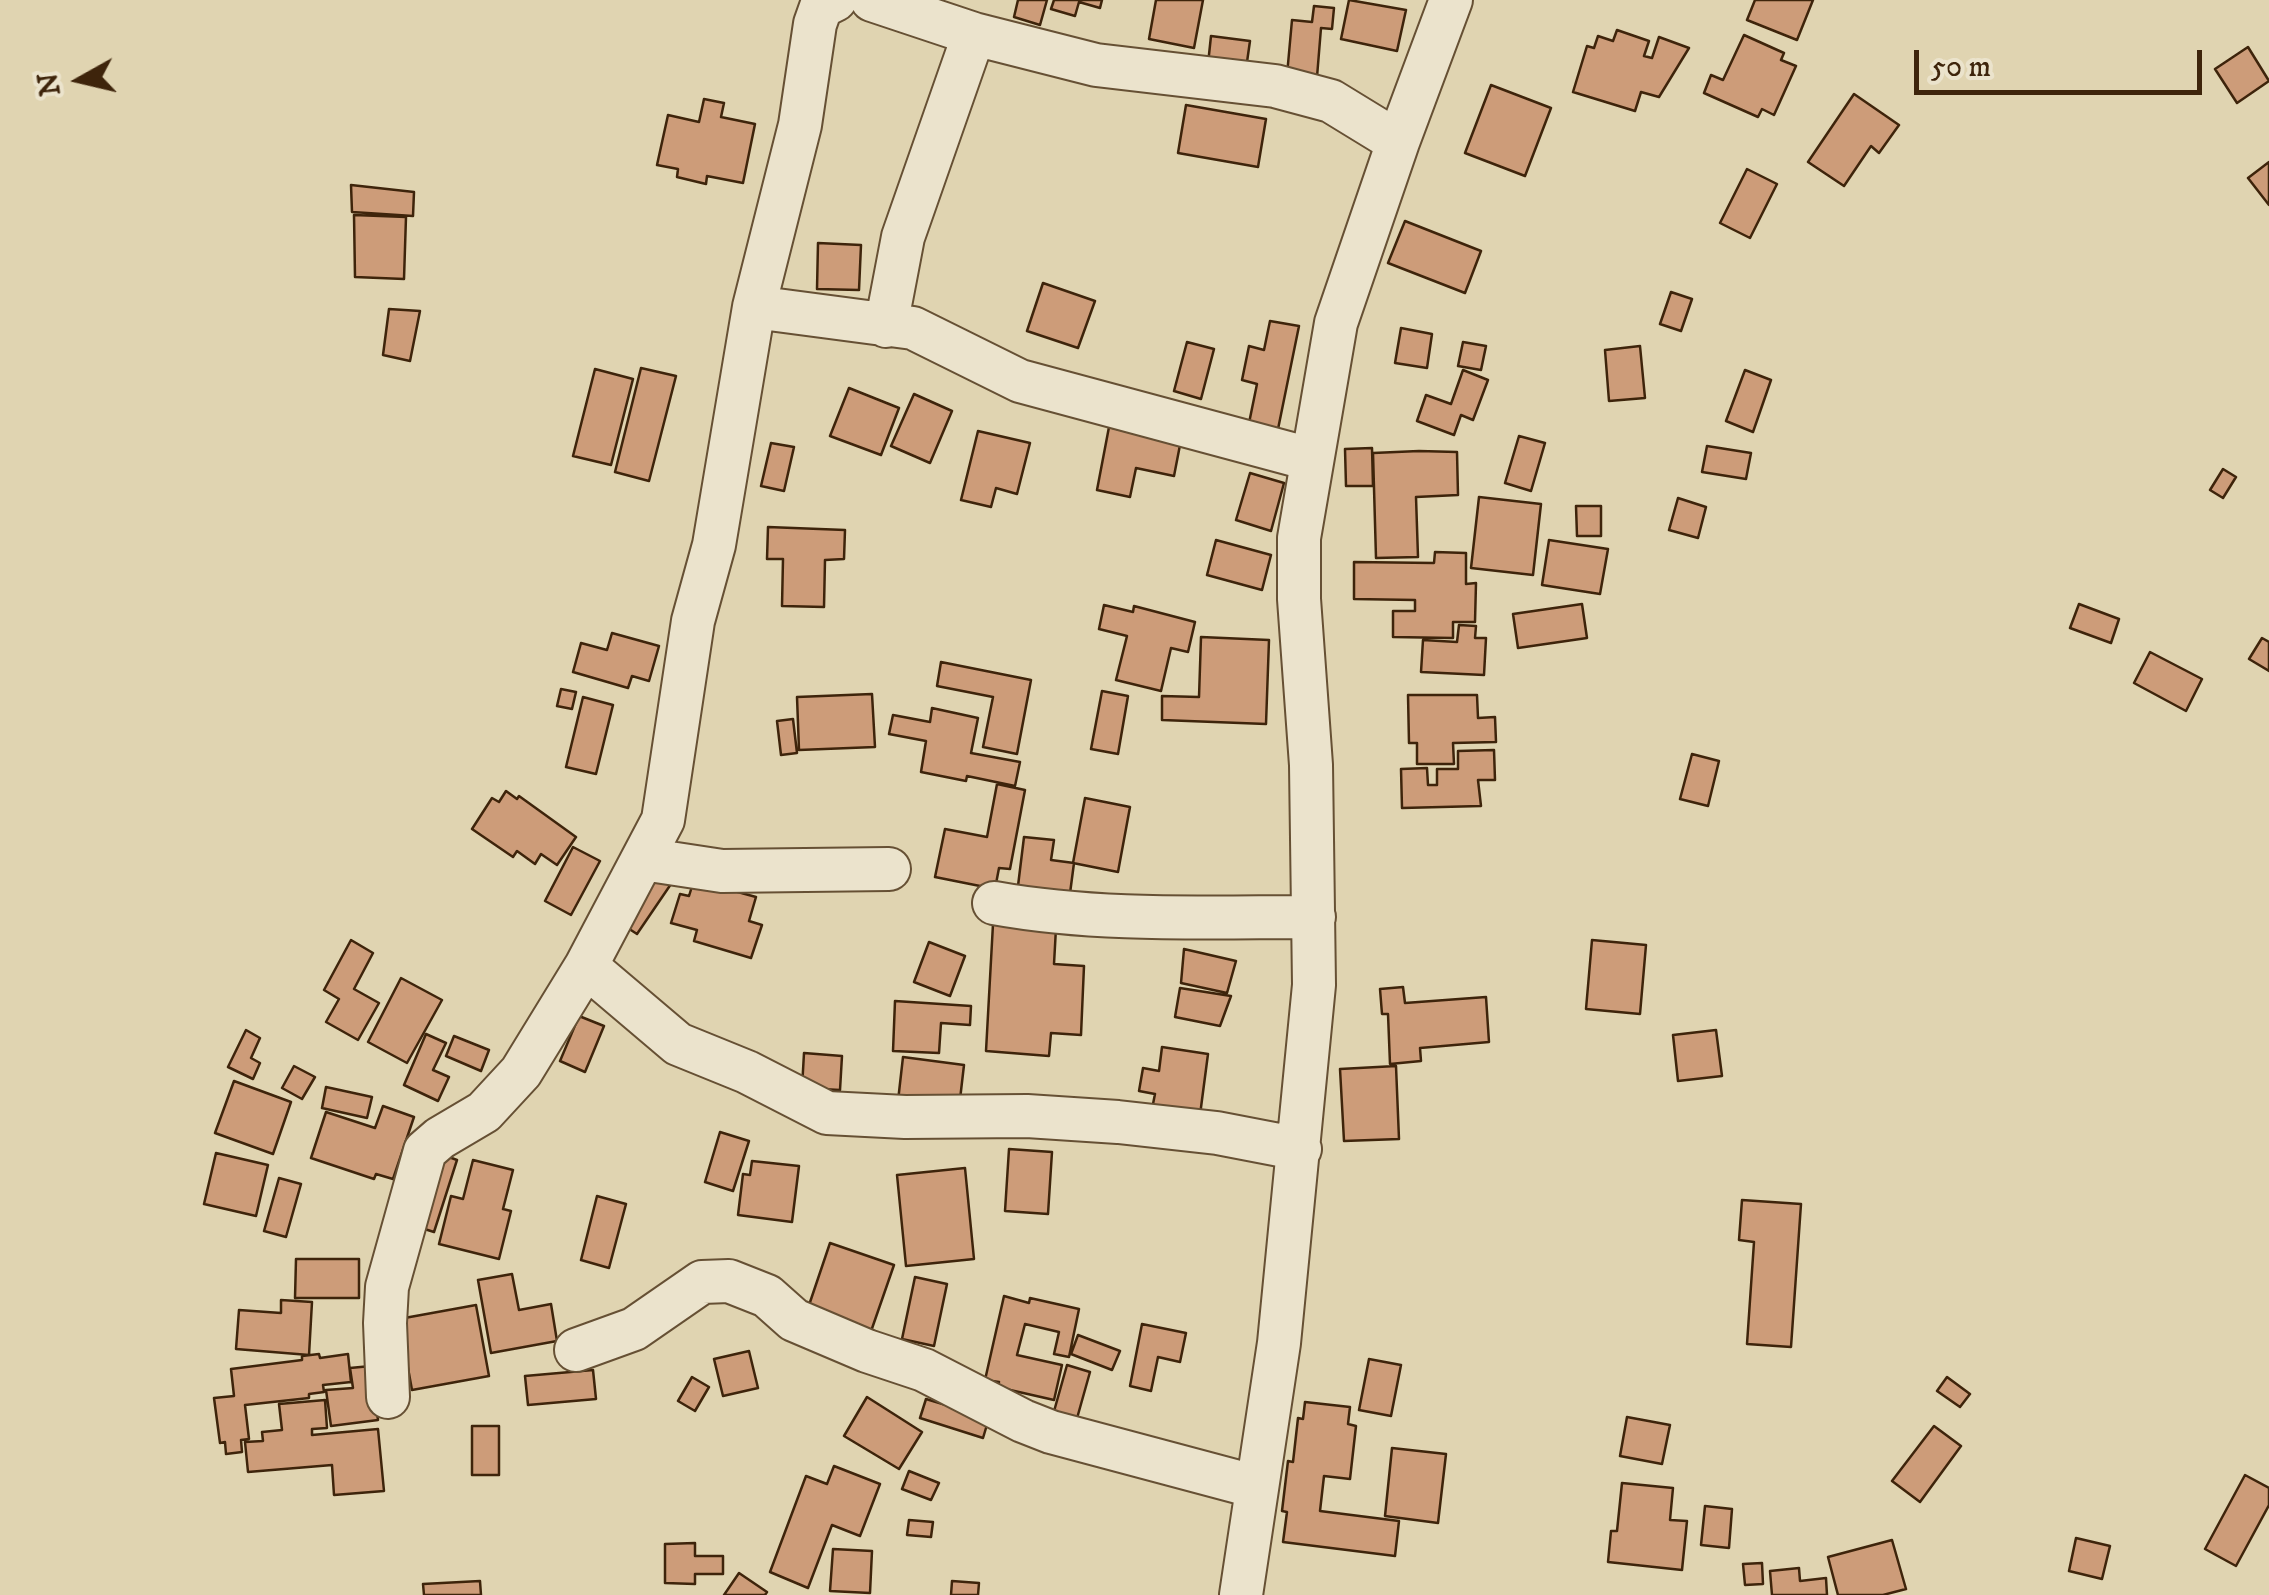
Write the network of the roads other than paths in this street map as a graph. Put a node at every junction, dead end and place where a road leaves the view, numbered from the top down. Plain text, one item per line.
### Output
1 (835, 0) edge
2 (872, 0) edge
3 (1452, 0) edge
4 (974, 34) junction
5 (1398, 142) junction
6 (754, 306) junction
7 (886, 326) junction
8 (1310, 459) junction
9 (643, 859) junction
10 (889, 870) dead end
11 (994, 902) dead end
12 (1314, 916) junction
13 (586, 966) junction
14 (1300, 1149) junction
15 (576, 1350) dead end
16 (388, 1397) dead end
17 (1258, 1487) junction
18 (1242, 1595) edge

1 - 6 street
2 - 4 street
3 - 5 street
4 - 5 street
4 - 7 street
5 - 8 street
6 - 7 street
6 - 9 street
7 - 8 street
8 - 12 street
9 - 10 street
9 - 13 street
11 - 12 street
12 - 14 street
13 - 14 street
13 - 16 street
14 - 17 street
15 - 17 street
17 - 18 street

